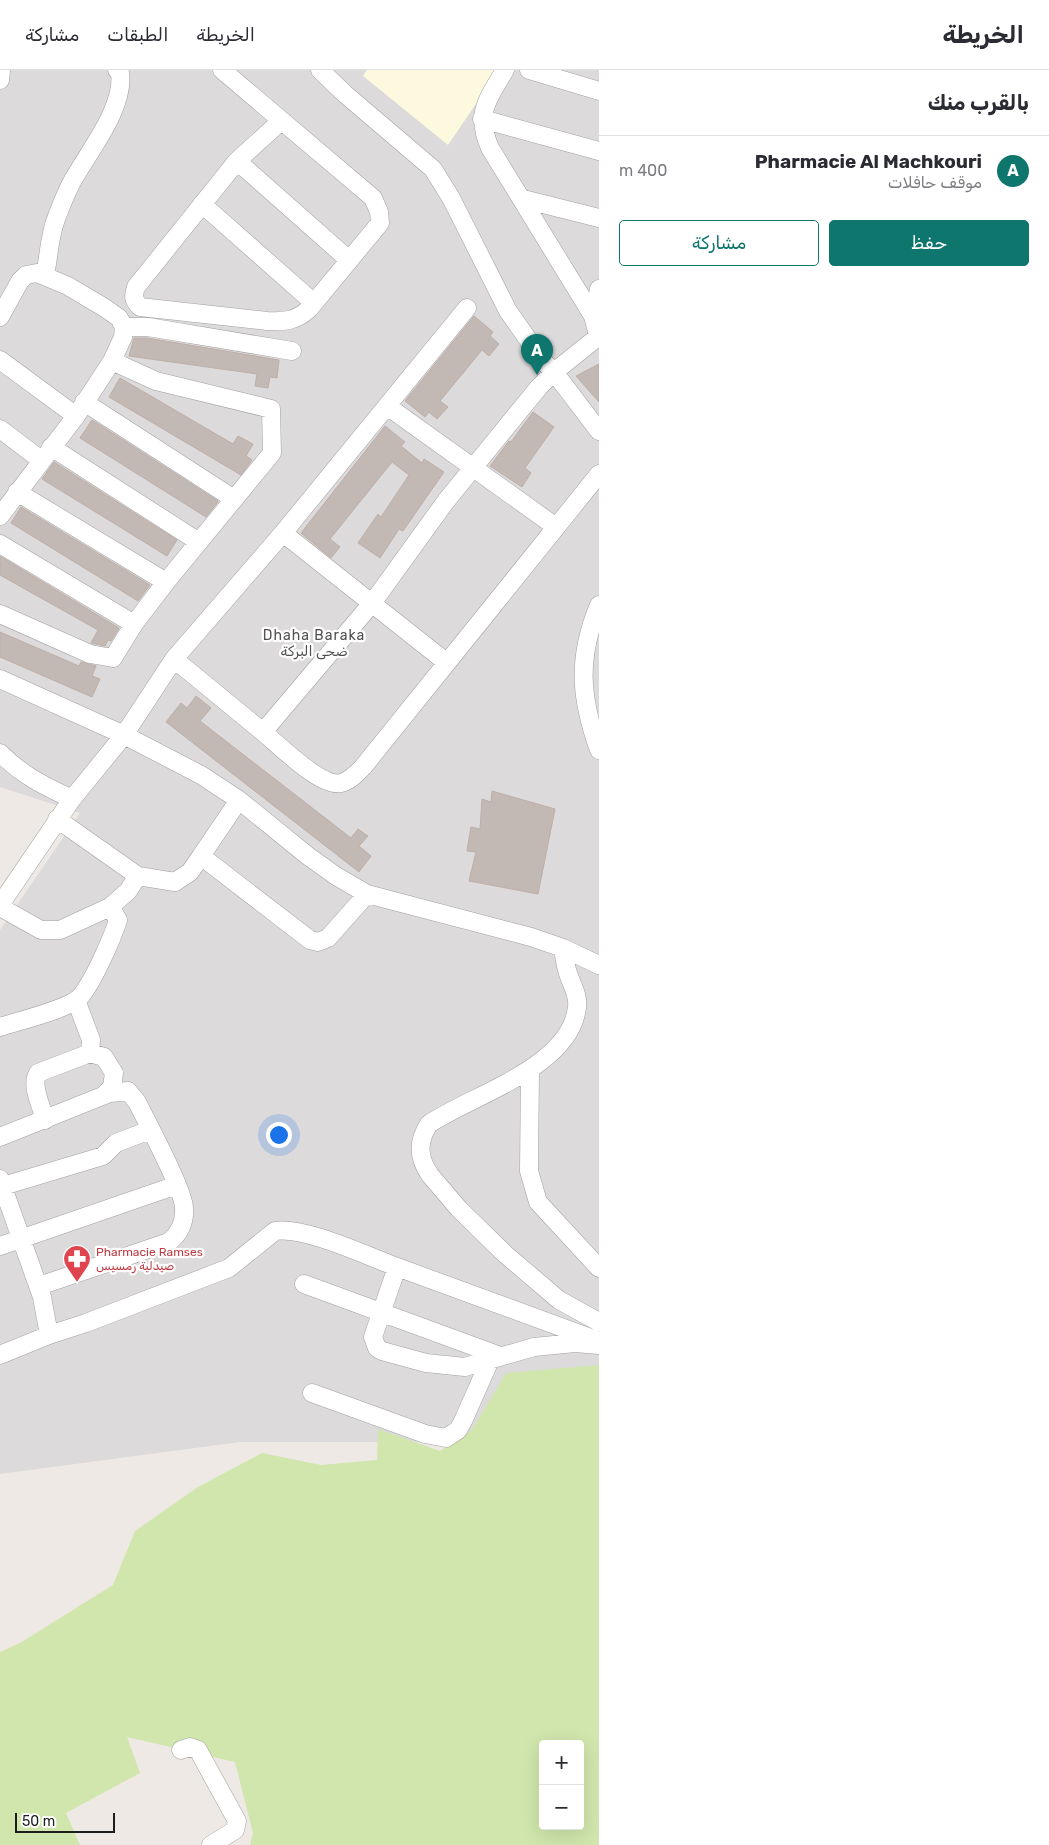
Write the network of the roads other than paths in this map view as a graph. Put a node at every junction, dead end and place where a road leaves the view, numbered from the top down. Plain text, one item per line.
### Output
1 (1, 70) edge
2 (117, 70) edge
3 (222, 70) edge
4 (320, 70) edge
5 (505, 70) edge
6 (529, 70) edge
7 (0, 80) edge
8 (599, 91) edge
9 (482, 119) junction
10 (280, 122) junction
11 (599, 151) edge
12 (237, 161) junction
13 (523, 199) junction
14 (202, 204) junction
15 (599, 218) edge
16 (349, 260) junction
17 (45, 276) junction
18 (599, 289) edge
19 (314, 302) junction
20 (467, 308) dead end
21 (593, 316) junction
22 (0, 317) edge
23 (124, 327) junction
24 (598, 335) edge
25 (292, 351) dead end
26 (0, 360) edge
27 (112, 361) junction
28 (554, 372) junction
29 (386, 406) junction
30 (80, 409) junction
31 (0, 429) edge
32 (599, 431) edge
33 (46, 454) junction
34 (474, 467) junction
35 (599, 474) edge
36 (234, 499) junction
37 (7, 501) edge
38 (556, 527) junction
39 (283, 533) junction
40 (199, 542) junction
41 (0, 544) edge
42 (166, 582) junction
43 (373, 602) junction
44 (599, 605) edge
45 (0, 614) edge
46 (134, 624) junction
47 (174, 659) junction
48 (446, 662) junction
49 (0, 679) edge
50 (263, 732) junction
51 (124, 735) junction
52 (599, 747) edge
53 (0, 753) edge
54 (72, 799) junction
55 (239, 800) junction
56 (57, 819) junction
57 (201, 856) junction
58 (138, 876) junction
59 (367, 894) junction
60 (0, 906) edge
61 (110, 907) junction
62 (563, 948) junction
63 (599, 965) edge
64 (76, 1000) junction
65 (0, 1027) edge
66 (90, 1053) junction
67 (530, 1069) junction
68 (103, 1096) junction
69 (45, 1120) junction
70 (150, 1130) junction
71 (0, 1137) edge
72 (1, 1184) edge
73 (177, 1185) junction
74 (23, 1238) junction
75 (0, 1246) edge
76 (396, 1267) junction
77 (599, 1268) edge
78 (304, 1284) dead end
79 (38, 1286) junction
80 (380, 1313) junction
81 (599, 1322) edge
82 (49, 1335) junction
83 (599, 1343) edge
84 (0, 1355) edge
85 (495, 1358) junction
86 (312, 1393) dead end
87 (181, 1750) dead end
88 (211, 1845) edge

1 - 7 street
2 - 17 street
3 - 10 street
4 - 28 street
5 - 9 street
6 - 8 street
9 - 11 street
9 - 13 street
10 - 12 street
10 - 16 street
12 - 14 street
12 - 16 street
13 - 15 street
13 - 21 street
14 - 19 street
14 - 19 street
16 - 19 street
17 - 22 street
17 - 23 street
18 - 21 street
20 - 29 street
21 - 24 street
23 - 25 street
23 - 27 street
24 - 28 street
26 - 30 street
27 - 30 street
27 - 36 street
28 - 32 street
28 - 34 street
29 - 34 street
29 - 39 street
30 - 33 street
30 - 36 street
31 - 33 street
33 - 37 street
33 - 40 street
34 - 38 street
34 - 43 street
35 - 38 street
36 - 40 street
37 - 42 street
38 - 48 street
39 - 43 street
39 - 47 street
40 - 42 street
41 - 46 street
42 - 46 street
43 - 48 street
43 - 50 street
44 - 52 street
45 - 46 street
47 - 50 street
47 - 51 street
48 - 50 street
49 - 51 street
51 - 54 street
51 - 55 street
53 - 54 street
54 - 56 street
55 - 57 street
55 - 59 street
56 - 58 street
56 - 60 street
57 - 58 street
57 - 59 street
58 - 61 street
59 - 62 street
60 - 61 street
61 - 64 street
62 - 63 street
62 - 67 street
64 - 65 street
64 - 66 street
66 - 68 street
66 - 69 street
67 - 77 street
67 - 81 street
68 - 69 street
68 - 70 street
69 - 71 street
70 - 72 street
70 - 73 street
72 - 74 street
73 - 74 street
73 - 79 street
74 - 75 street
74 - 79 street
76 - 80 street
76 - 82 street
76 - 83 street
78 - 80 street
79 - 82 street
80 - 85 street
80 - 85 street
82 - 84 street
83 - 85 street
85 - 86 street
87 - 88 street

